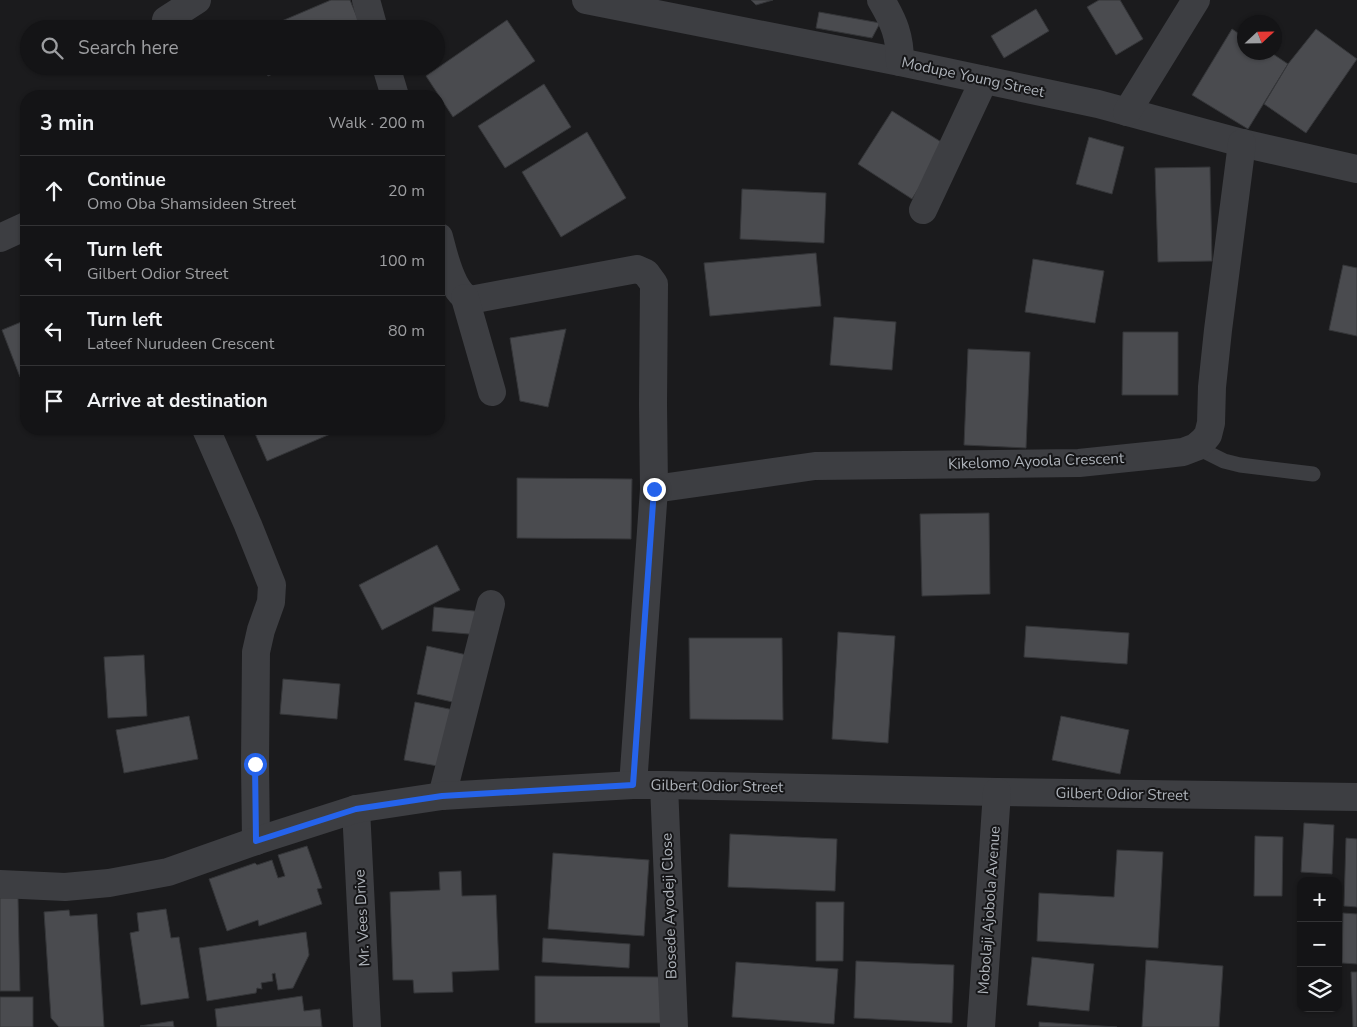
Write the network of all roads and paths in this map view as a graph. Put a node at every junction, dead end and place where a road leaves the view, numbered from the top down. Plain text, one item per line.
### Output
1 (197, 0) edge
2 (366, 0) edge
3 (586, 0) edge
4 (881, 0) edge
5 (1196, 0) edge
6 (166, 20) dead end
7 (372, 20) edge
8 (900, 62) junction
9 (389, 75) edge
10 (984, 80) junction
11 (393, 90) edge
12 (1128, 112) junction
13 (1242, 143) junction
14 (1357, 169) edge
15 (923, 210) dead end
16 (20, 229) edge
17 (0, 238) edge
18 (445, 255) edge
19 (465, 298) junction
20 (492, 392) dead end
21 (209, 435) edge
22 (1196, 446) junction
23 (1313, 474) dead end
24 (654, 489) junction
25 (491, 604) dead end
26 (633, 785) junction
27 (664, 785) junction
28 (997, 792) junction
29 (442, 796) junction
30 (1357, 797) edge
31 (356, 809) junction
32 (256, 841) junction
33 (0, 884) edge
34 (367, 1027) edge
35 (674, 1027) edge
36 (981, 1027) edge

1 - 6 street
2 - 7 street
3 - 8 street, Modupe Young Street
4 - 8 street
5 - 12 street
8 - 10 street, Modupe Young Street
9 - 11 street
10 - 12 street, Modupe Young Street
10 - 15 street
12 - 13 street, Modupe Young Street
13 - 14 street, Modupe Young Street
13 - 22 street
16 - 17 street
18 - 19 street
19 - 20 street
19 - 24 street
21 - 32 street
22 - 23 lane
22 - 24 street, Kikelomo Ayoola Crescent
24 - 26 street
25 - 29 street
26 - 27 street, Gilbert Odior Street
26 - 29 street, Gilbert Odior Street
27 - 28 street, Gilbert Odior Street
27 - 35 street, Bosede Ayodeji Close
28 - 30 street, Gilbert Odior Street
28 - 36 street, Mobolaji Ajobola Avenue
29 - 31 street, Gilbert Odior Street
31 - 32 street, Gilbert Odior Street
31 - 34 street, Mr. Vees Drive
32 - 33 street, Gilbert Odior Street

